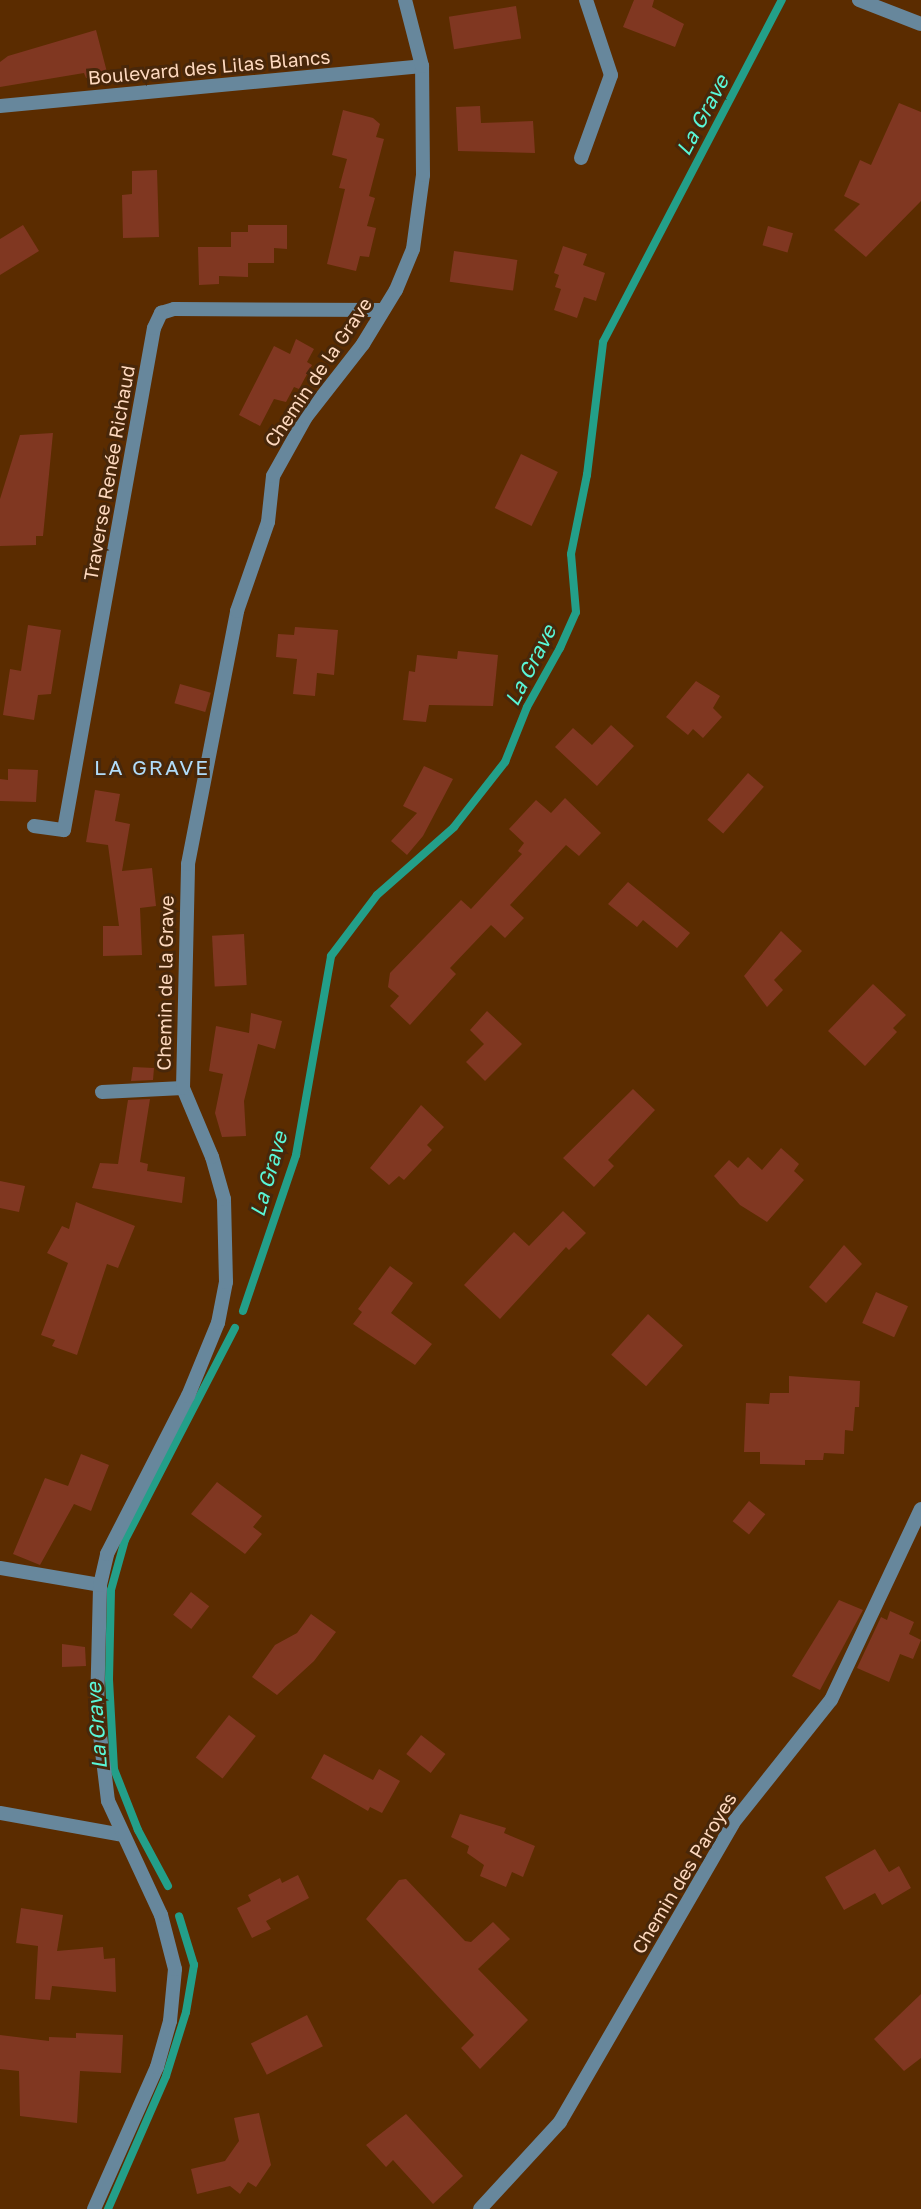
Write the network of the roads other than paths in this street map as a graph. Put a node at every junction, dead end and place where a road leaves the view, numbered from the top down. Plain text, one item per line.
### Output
1 (405, 0) edge
2 (586, 0) edge
3 (859, 0) edge
4 (921, 24) edge
5 (422, 66) junction
6 (0, 106) edge
7 (581, 158) dead end
8 (383, 310) junction
9 (34, 826) dead end
10 (183, 1088) junction
11 (102, 1092) dead end
12 (921, 1509) edge
13 (0, 1568) edge
14 (100, 1585) junction
15 (0, 1813) edge
16 (122, 1835) junction
17 (94, 2209) edge
18 (481, 2209) edge

1 - 5 street, Chemin de la Grave
2 - 7 street
3 - 4 street
5 - 6 street, Boulevard des Lilas Blancs
5 - 8 street, Chemin de la Grave
8 - 9 street, Traverse Renée Richaud
8 - 10 street, Chemin de la Grave
10 - 11 street
10 - 14 street, Chemin de la Grave
12 - 18 street, Chemin des Paroyes
13 - 14 street
14 - 16 street, Chemin de la Grave
15 - 16 street
16 - 17 street, Chemin de la Grave

